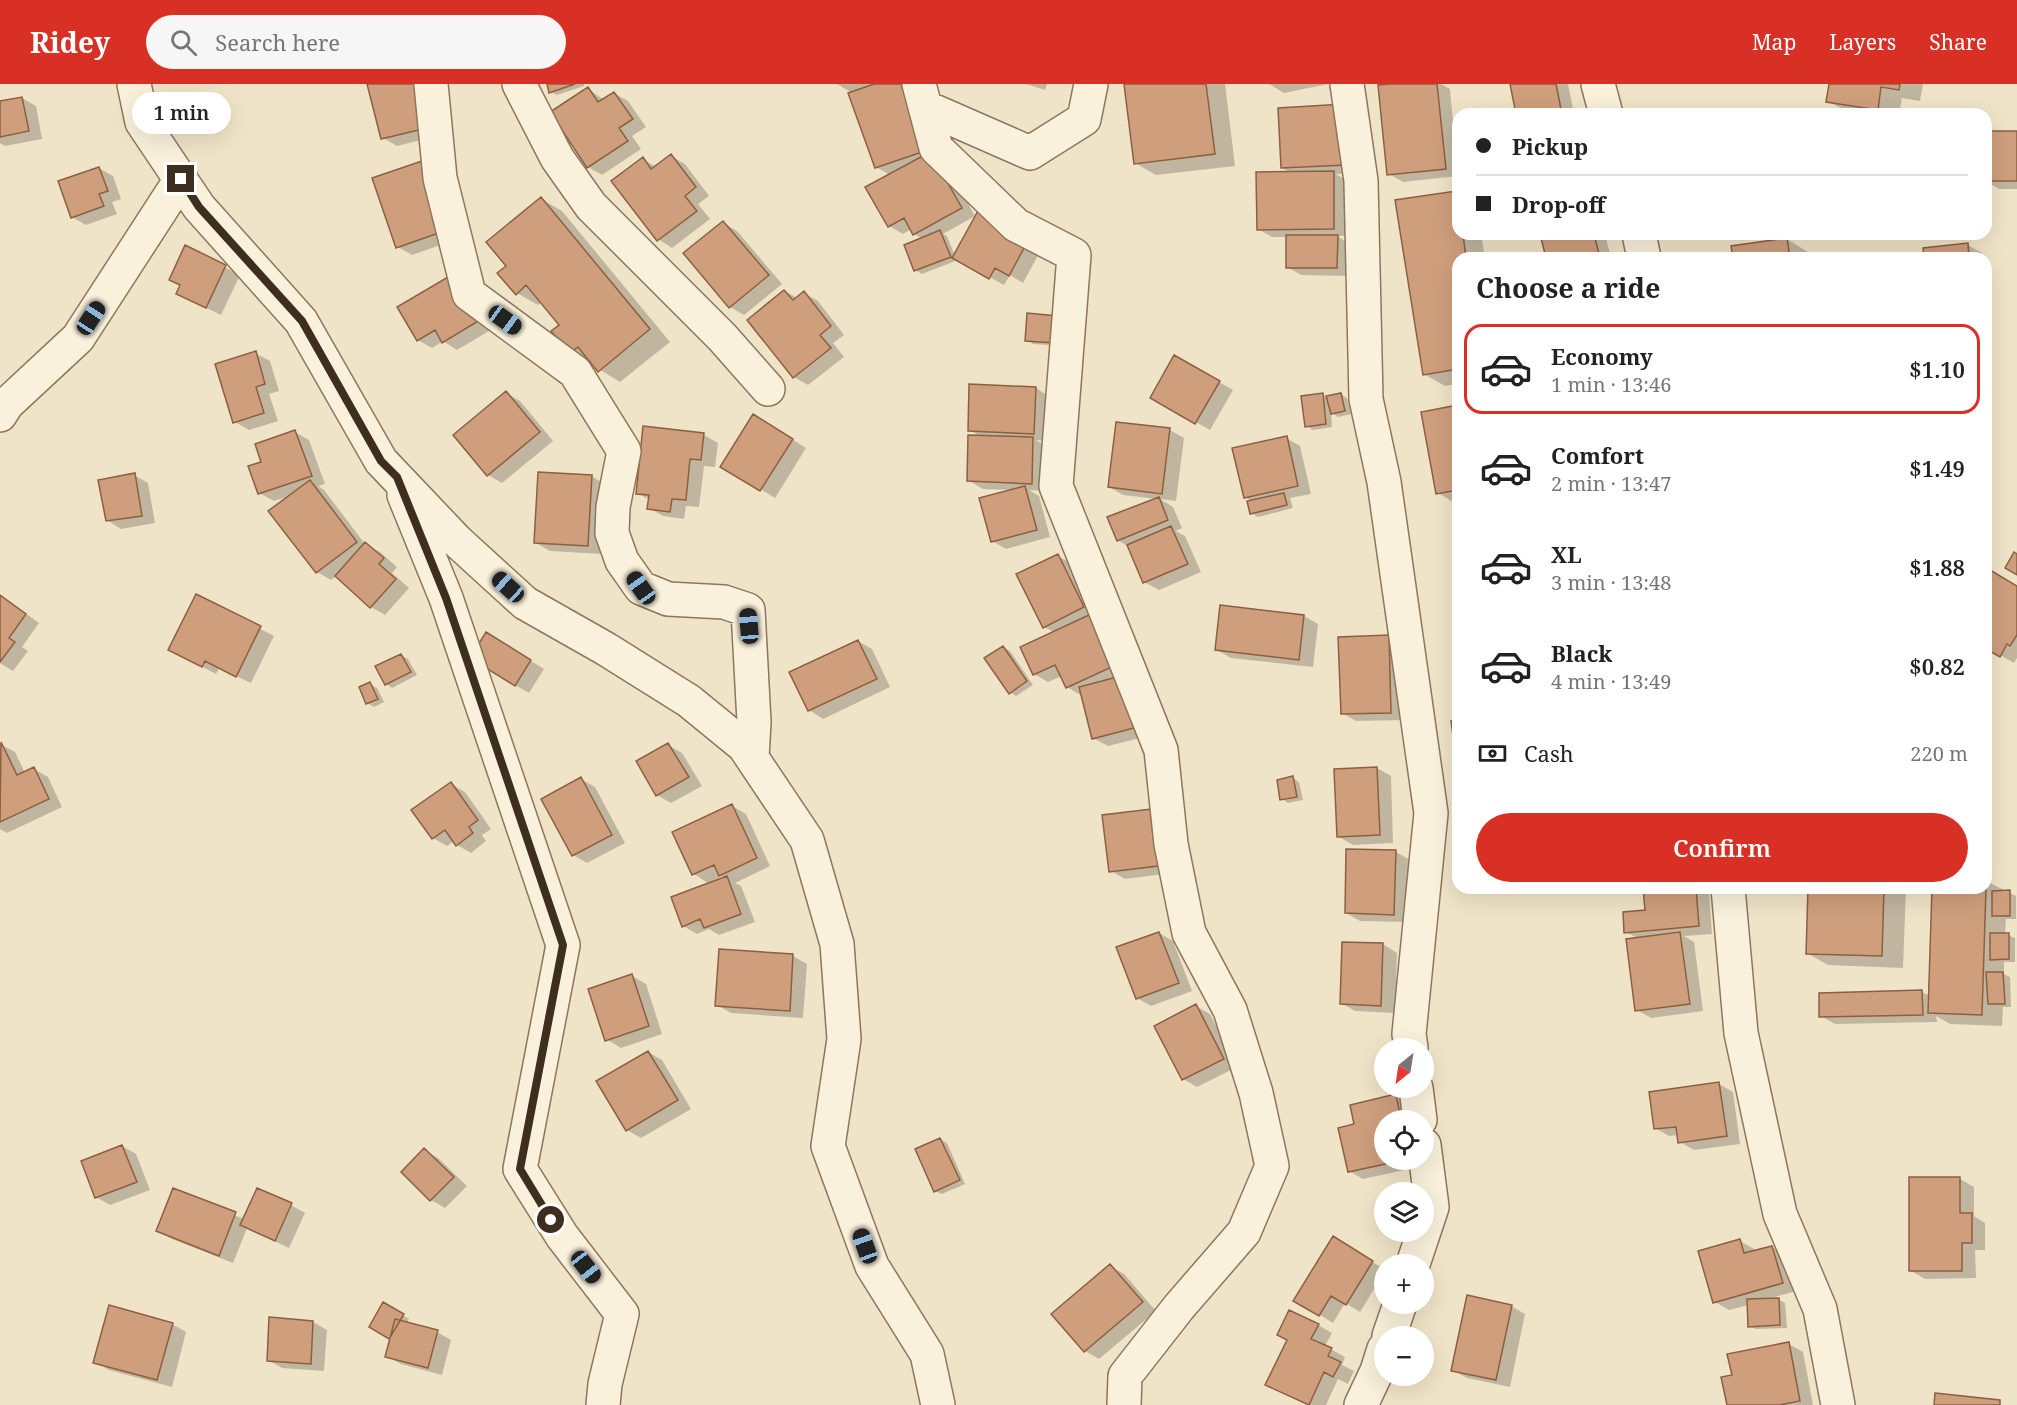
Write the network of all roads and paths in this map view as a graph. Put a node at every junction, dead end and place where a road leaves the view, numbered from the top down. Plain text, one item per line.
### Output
1 (134, 84) edge
2 (431, 84) edge
3 (519, 84) edge
4 (1091, 84) edge
5 (1347, 84) edge
6 (1598, 84) edge
7 (922, 95) edge
8 (1604, 108) edge
9 (181, 179) junction
10 (768, 389) dead end
11 (0, 415) edge
12 (397, 477) junction
13 (752, 758) junction
14 (1729, 894) edge
15 (1409, 1038) edge
16 (1427, 1170) edge
17 (1416, 1254) edge
18 (1374, 1377) edge
19 (603, 1405) edge
20 (938, 1405) edge
21 (1124, 1405) edge
22 (1361, 1405) edge
23 (1838, 1405) edge

1 - 9 street
2 - 13 street
3 - 10 street
4 - 7 street
5 - 15 street
6 - 8 street
7 - 21 street
9 - 11 street
9 - 12 street
12 - 13 street
12 - 19 street
13 - 20 street
14 - 23 street
16 - 17 street
18 - 22 street

